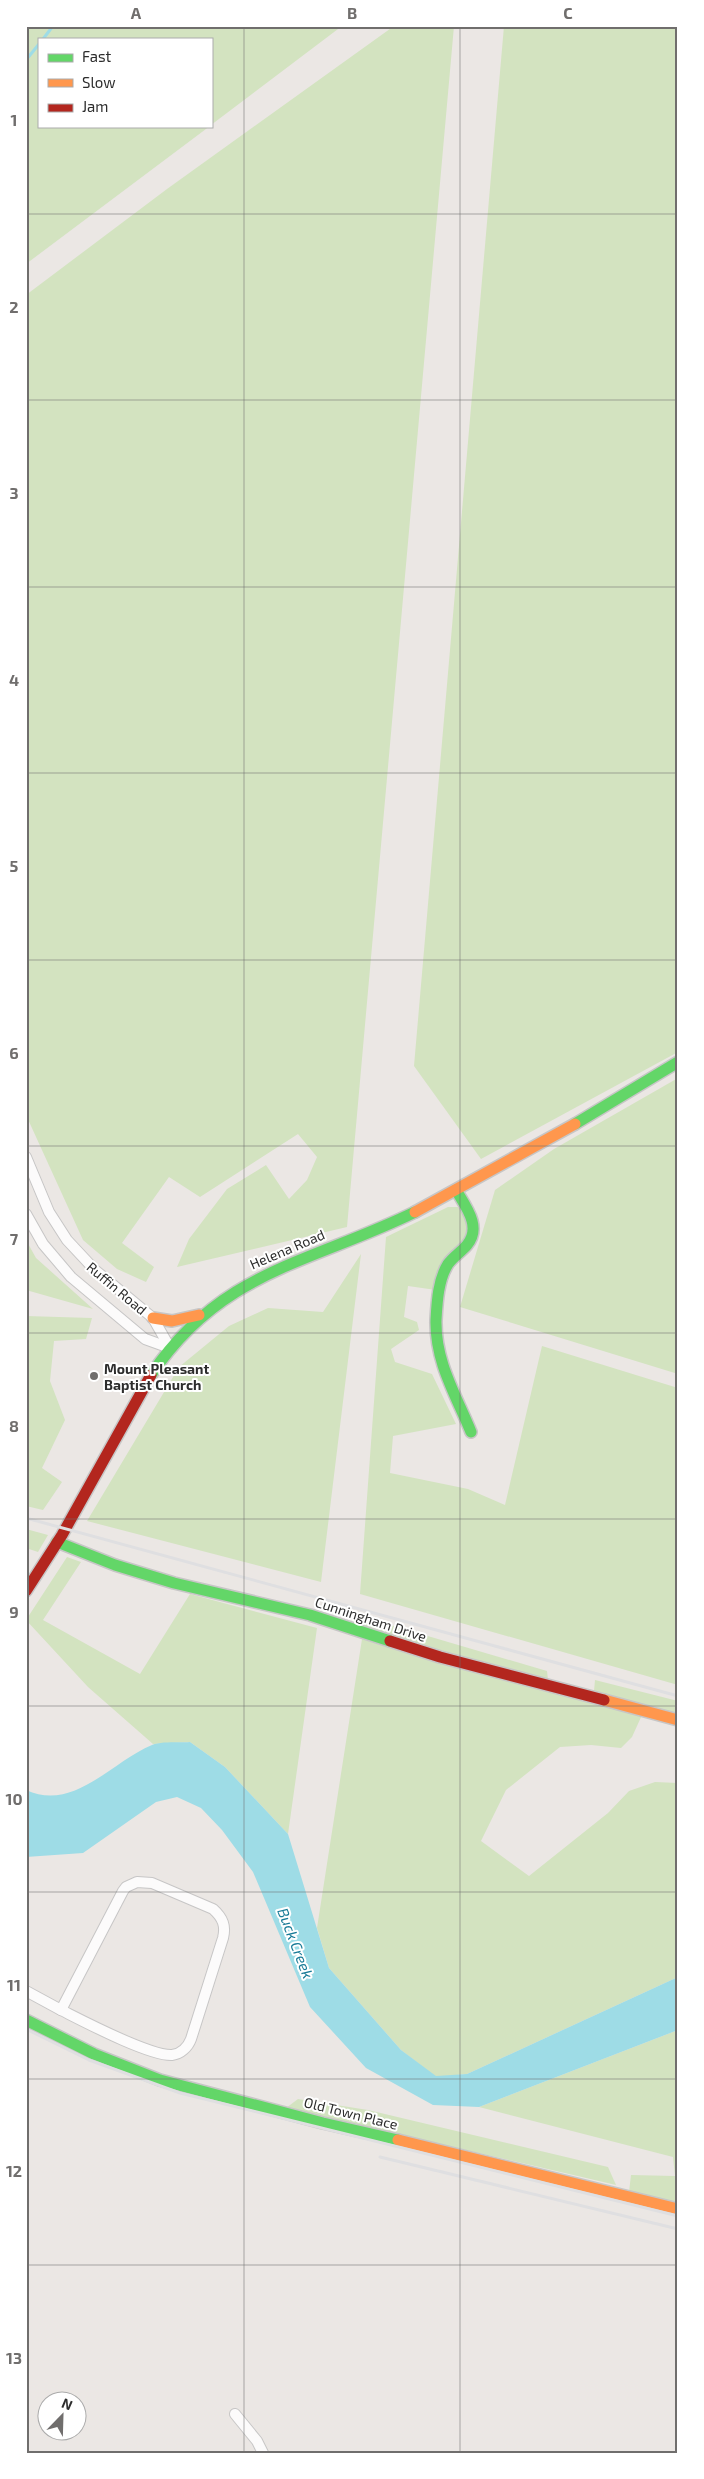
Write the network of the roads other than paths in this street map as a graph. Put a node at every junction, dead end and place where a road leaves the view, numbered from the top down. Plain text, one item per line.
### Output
1 (678, 1062) edge
2 (26, 1157) edge
3 (456, 1190) junction
4 (26, 1214) edge
5 (202, 1314) junction
6 (153, 1318) junction
7 (170, 1348) junction
8 (471, 1432) dead end
9 (57, 1542) junction
10 (26, 1592) edge
11 (678, 1720) edge
12 (26, 1991) edge
13 (61, 2010) junction
14 (26, 2020) edge
15 (678, 2209) edge
16 (235, 2414) dead end
17 (263, 2453) edge

1 - 3 street, Helena Road
2 - 6 street, Ruffin Road
3 - 5 street, Helena Road
3 - 8 street
4 - 7 street, Ruffin Road
5 - 6 street
5 - 7 street, Helena Road
6 - 7 street, Ruffin Road
7 - 9 street, Helena Road
9 - 10 street, Helena Road
9 - 11 street, Cunningham Drive
12 - 13 street
13 - 13 street
14 - 15 street, Old Town Place
16 - 17 street

